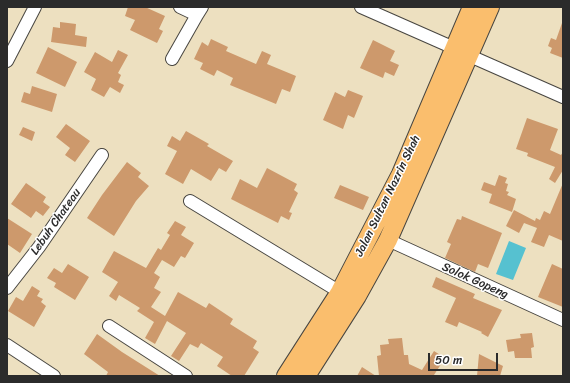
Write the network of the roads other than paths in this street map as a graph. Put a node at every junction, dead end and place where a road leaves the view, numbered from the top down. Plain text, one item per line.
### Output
1 (35, 7) edge
2 (180, 7) edge
3 (361, 7) edge
4 (472, 7) edge
5 (490, 7) edge
6 (200, 11) edge
7 (462, 52) junction
8 (172, 59) dead end
9 (7, 61) edge
10 (563, 97) edge
11 (102, 155) dead end
12 (190, 201) dead end
13 (388, 240) junction
14 (7, 288) edge
15 (340, 292) junction
16 (563, 320) edge
17 (109, 326) dead end
18 (7, 345) edge
19 (54, 376) edge
20 (186, 376) edge
21 (286, 376) edge
22 (306, 376) edge

1 - 9 street
2 - 6 street
3 - 7 street
4 - 7 highway, Jalan Sultan Nazrin Shah
5 - 7 highway, Jalan Sultan Nazrin Shah
6 - 8 street
7 - 10 street
7 - 13 highway, Jalan Sultan Nazrin Shah
7 - 15 highway, Jalan Sultan Nazrin Shah
11 - 14 street, Lebuh Chateau
12 - 15 street
13 - 16 street, Solok Gopeng
13 - 22 highway, Jalan Sultan Nazrin Shah
15 - 21 highway, Jalan Sultan Nazrin Shah
17 - 20 street
18 - 19 street

